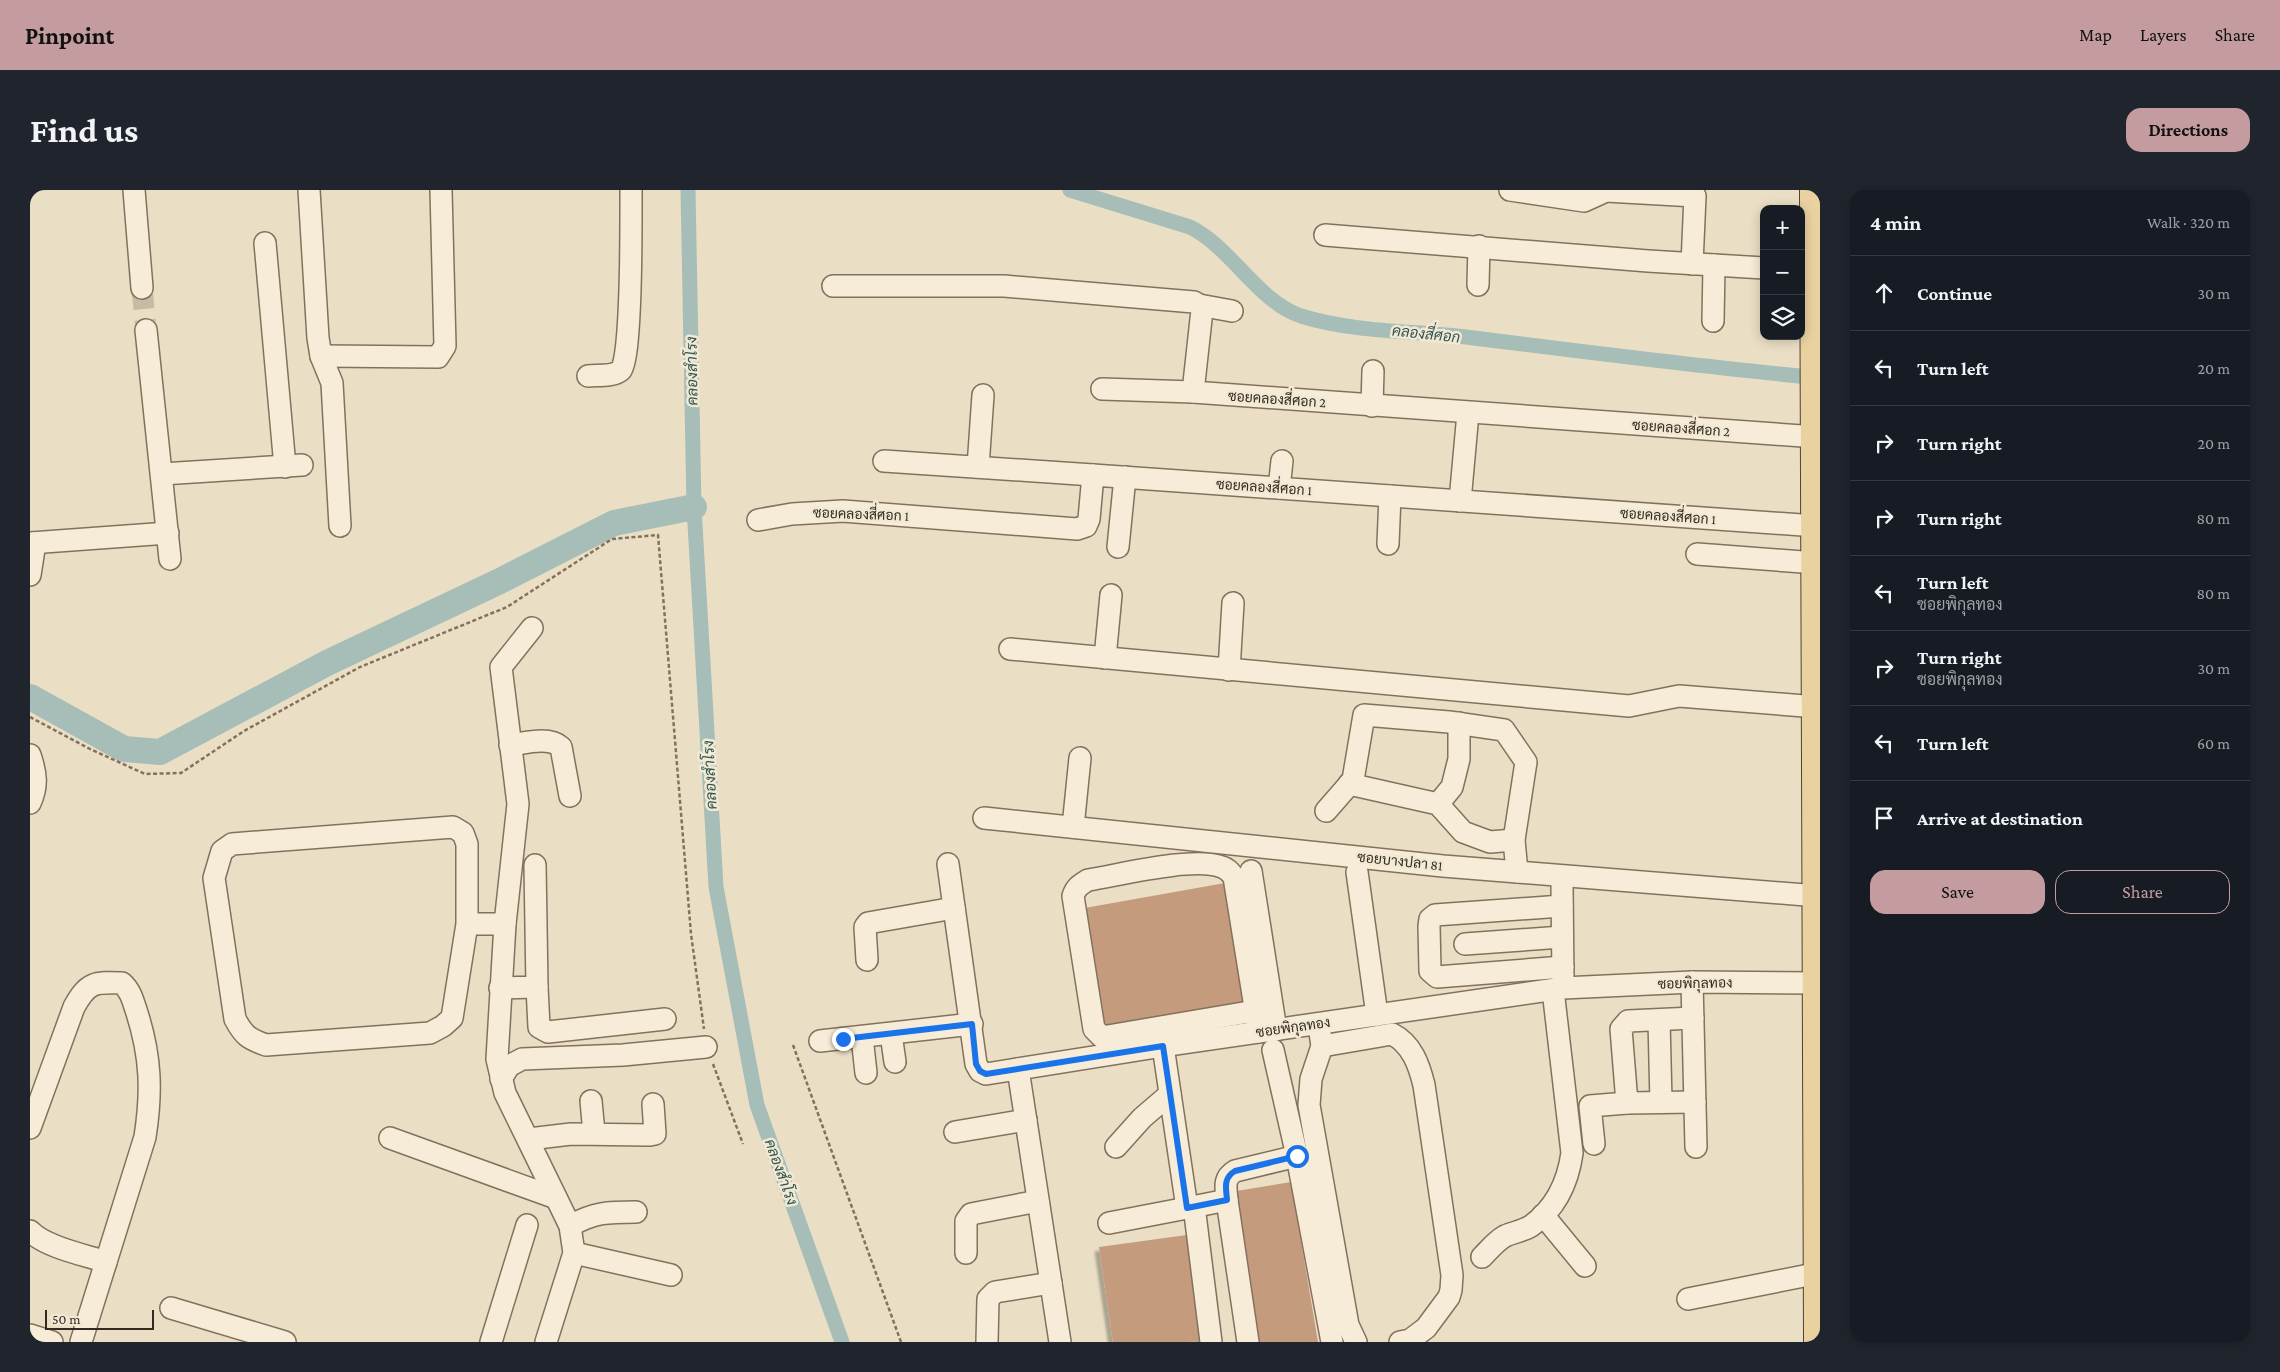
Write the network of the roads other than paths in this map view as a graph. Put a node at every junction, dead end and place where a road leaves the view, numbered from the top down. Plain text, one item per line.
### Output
1 (134, 190) edge
2 (310, 190) edge
3 (441, 190) edge
4 (631, 190) edge
5 (1510, 190) edge
6 (1814, 190) edge
7 (1325, 235) dead end
8 (265, 243) dead end
9 (1479, 246) junction
10 (1692, 264) junction
11 (1714, 265) junction
12 (1760, 268) edge
13 (1808, 270) edge
14 (1478, 285) dead end
15 (833, 286) dead end
16 (142, 288) tunnel mouth
17 (1199, 305) junction
18 (1232, 311) dead end
19 (1712, 321) dead end
20 (146, 330) tunnel mouth
21 (322, 356) junction
22 (1373, 371) dead end
23 (588, 376) dead end
24 (1102, 389) dead end
25 (1193, 392) junction
26 (983, 395) dead end
27 (1372, 406) junction
28 (1468, 413) junction
29 (1816, 437) junction
30 (884, 461) dead end
31 (1282, 461) dead end
32 (978, 467) junction
33 (162, 474) junction
34 (1093, 475) junction
35 (1125, 477) junction
36 (1279, 488) junction
37 (1390, 496) junction
38 (1460, 501) junction
39 (758, 520) dead end
40 (340, 526) dead end
41 (1816, 526) junction
42 (168, 534) junction
43 (33, 543) edge
44 (1388, 544) dead end
45 (1118, 548) dead end
46 (1697, 554) dead end
47 (170, 559) dead end
48 (1816, 563) junction
49 (30, 575) edge
50 (1111, 595) dead end
51 (1233, 603) dead end
52 (532, 628) dead end
53 (1010, 649) dead end
54 (1106, 658) junction
55 (1229, 670) junction
56 (1817, 707) junction
57 (1459, 723) junction
58 (510, 745) junction
59 (30, 755) edge
60 (1080, 758) dead end
61 (1349, 784) junction
62 (570, 796) dead end
63 (30, 804) edge
64 (1438, 804) junction
65 (1326, 811) dead end
66 (984, 818) dead end
67 (1073, 827) junction
68 (1514, 840) junction
69 (948, 864) dead end
70 (535, 865) dead end
71 (1251, 872) dead end
72 (1357, 872) dead end
73 (1518, 872) junction
74 (1818, 896) junction
75 (954, 908) junction
76 (467, 924) junction
77 (505, 924) junction
78 (1562, 937) junction
79 (1465, 944) dead end
80 (867, 960) dead end
81 (1563, 967) junction
82 (1692, 982) junction
83 (1818, 983) junction
84 (537, 987) junction
85 (500, 988) junction
86 (1558, 989) junction
87 (1255, 1011) junction
88 (1377, 1015) junction
89 (1692, 1018) junction
90 (665, 1019) dead end
91 (1659, 1020) junction
92 (972, 1024) junction
93 (1319, 1024) junction
94 (891, 1034) junction
95 (1269, 1036) junction
96 (862, 1037) junction
97 (820, 1041) dead end
98 (1163, 1046) junction
99 (1322, 1046) junction
100 (706, 1047) dead end
101 (895, 1062) dead end
102 (1018, 1069) junction
103 (866, 1073) dead end
104 (501, 1079) junction
105 (1170, 1094) junction
106 (591, 1101) dead end
107 (1661, 1102) junction
108 (1695, 1102) junction
109 (1627, 1103) junction
110 (653, 1104) dead end
111 (1026, 1120) junction
112 (30, 1128) edge
113 (955, 1132) dead end
114 (594, 1133) junction
115 (390, 1138) dead end
116 (529, 1139) junction
117 (1594, 1144) dead end
118 (1696, 1146) dead end
119 (1116, 1147) dead end
120 (1297, 1156) junction
121 (556, 1198) junction
122 (1227, 1200) junction
123 (1038, 1201) junction
124 (1191, 1207) junction
125 (636, 1212) dead end
126 (1543, 1215) junction
127 (1109, 1223) dead end
128 (527, 1225) dead end
129 (570, 1226) junction
130 (30, 1231) edge
131 (574, 1253) junction
132 (966, 1253) dead end
133 (1482, 1257) dead end
134 (106, 1262) junction
135 (1585, 1266) dead end
136 (1819, 1273) junction
137 (671, 1275) dead end
138 (1051, 1283) junction
139 (1688, 1300) dead end
140 (171, 1308) dead end
141 (1818, 1334) edge
142 (30, 1335) edge
143 (52, 1342) edge
144 (81, 1342) edge
145 (286, 1342) edge
146 (491, 1342) edge
147 (546, 1342) edge
148 (987, 1342) edge
149 (1060, 1342) edge
150 (1211, 1342) edge
151 (1248, 1342) edge
152 (1332, 1342) edge
153 (1356, 1342) edge
154 (1400, 1342) edge

1 - 16 street
2 - 21 street
3 - 21 street
4 - 23 street
5 - 10 street
6 - 13 main road
7 - 9 street
8 - 33 street
9 - 10 street
9 - 14 street
10 - 11 street
11 - 12 street
11 - 19 street
13 - 29 main road
15 - 17 street
17 - 18 street
17 - 25 street
20 - 33 street
21 - 40 street
22 - 27 street
24 - 25 street, ซอยคลองสี่ศอก 2
25 - 27 street, ซอยคลองสี่ศอก 2
26 - 32 street
27 - 28 street, ซอยคลองสี่ศอก 2
28 - 29 street, ซอยคลองสี่ศอก 2
28 - 38 street
29 - 41 main road
30 - 32 street
31 - 36 street
32 - 34 street
33 - 42 street
34 - 35 street, ซอยคลองสี่ศอก 1
34 - 39 street, ซอยคลองสี่ศอก 1
35 - 36 street, ซอยคลองสี่ศอก 1
35 - 45 street
36 - 37 street, ซอยคลองสี่ศอก 1
37 - 38 street, ซอยคลองสี่ศอก 1
37 - 44 street
38 - 41 street, ซอยคลองสี่ศอก 1
41 - 48 main road
42 - 43 street
42 - 47 street
43 - 49 street
46 - 48 street
48 - 56 main road
50 - 54 street
51 - 55 street
52 - 58 street
53 - 54 street
54 - 55 street
55 - 56 street
56 - 74 main road
57 - 61 street
57 - 64 street
57 - 68 street
58 - 62 street
58 - 77 street
59 - 63 street
60 - 67 street
61 - 64 street
61 - 65 street
64 - 68 street
66 - 67 street, ซอยบางปลา 81
67 - 73 street, ซอยบางปลา 81
68 - 73 street
69 - 75 street, ซอยพิกุลทอง
70 - 84 street
71 - 95 street
72 - 88 street
73 - 74 street, ซอยบางปลา 81
74 - 83 main road
75 - 80 street
75 - 92 street, ซอยพิกุลทอง
76 - 76 street
76 - 77 street
77 - 85 street
78 - 79 street
78 - 81 street
78 - 81 street
81 - 86 street
82 - 83 street, ซอยพิกุลทอง
82 - 86 street, ซอยพิกุลทอง
82 - 89 street
83 - 136 main road
84 - 85 street
84 - 90 street
85 - 104 street
86 - 88 street, ซอยพิกุลทอง
86 - 126 street
87 - 87 street
87 - 95 street
88 - 93 street, ซอยพิกุลทอง
89 - 91 street
89 - 108 street
91 - 107 street
91 - 109 street
92 - 94 street
92 - 102 street, ซอยพิกุลทอง
93 - 95 street, ซอยพิกุลทอง
93 - 99 street
94 - 96 street
94 - 101 street
95 - 98 street, ซอยพิกุลทอง
95 - 120 street
96 - 97 street
96 - 103 street
98 - 102 street, ซอยพิกุลทอง
98 - 105 street
99 - 153 street
99 - 154 street
100 - 104 street
102 - 111 street
104 - 116 street
105 - 119 street
105 - 124 street
106 - 114 street
107 - 108 street
107 - 109 street
108 - 118 street
109 - 117 street
110 - 114 street
111 - 113 street
111 - 123 street
112 - 134 street
114 - 116 street
115 - 121 street
116 - 121 street
120 - 122 street
120 - 152 street
121 - 129 street
122 - 124 street
122 - 151 street
123 - 132 street
123 - 138 street
124 - 127 street
124 - 150 street
125 - 129 street
126 - 133 street
126 - 135 street
128 - 146 street
129 - 131 street
130 - 134 street
131 - 137 street
131 - 147 street
134 - 144 street
136 - 139 street
136 - 141 main road
138 - 148 street
138 - 149 street
140 - 145 street
142 - 143 street

